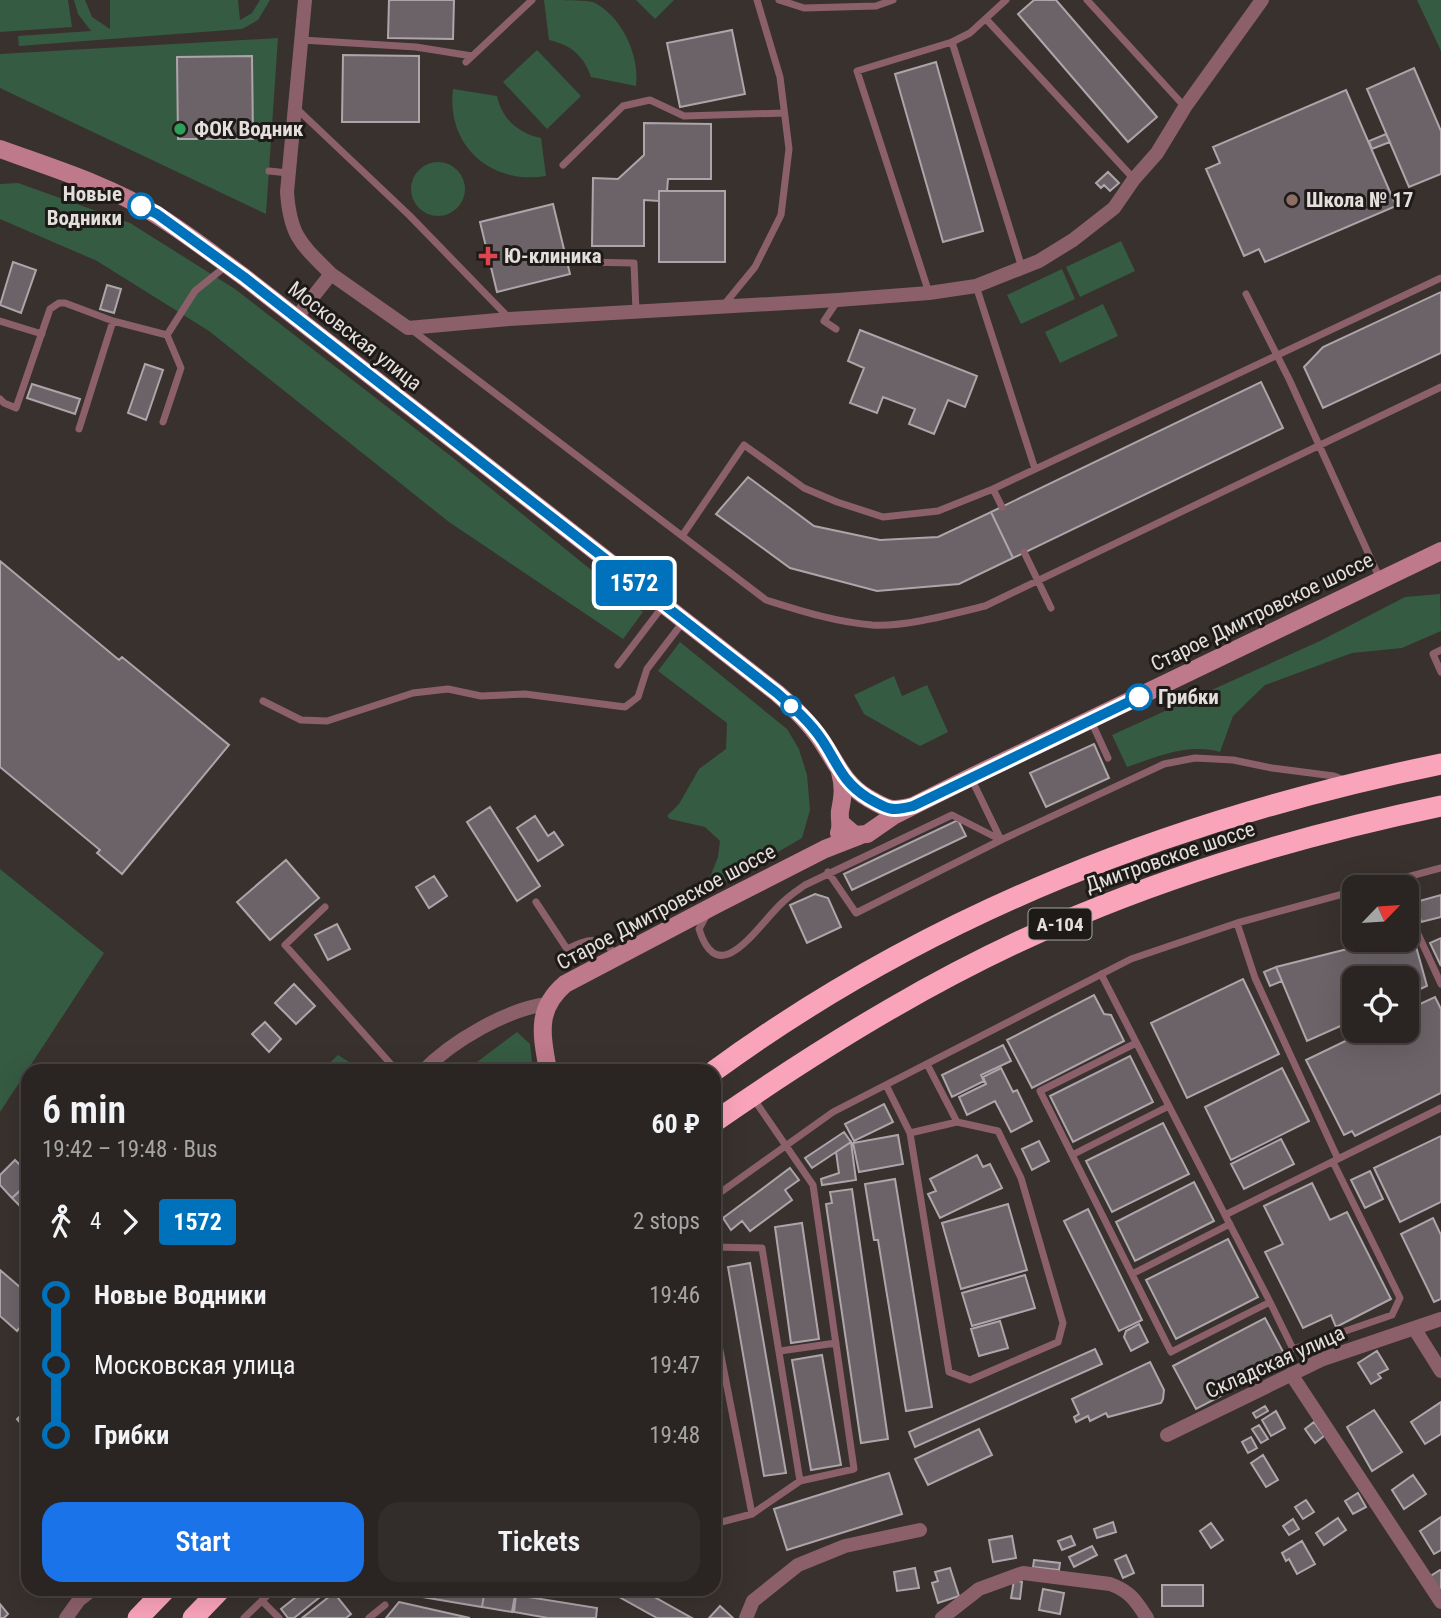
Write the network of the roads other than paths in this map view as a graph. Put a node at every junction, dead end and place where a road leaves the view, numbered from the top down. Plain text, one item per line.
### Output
1 (306, 0) edge
2 (532, 0) edge
3 (757, 0) edge
4 (779, 0) edge
5 (894, 0) edge
6 (1006, 0) edge
7 (1087, 0) edge
8 (1256, 2) edge
9 (986, 19) junction
10 (302, 40) junction
11 (952, 41) junction
12 (1185, 107) junction
13 (296, 108) junction
14 (785, 113) junction
15 (0, 149) edge
16 (563, 165) dead end
17 (269, 171) dead end
18 (289, 173) junction
19 (1134, 179) junction
20 (582, 262) dead end
21 (227, 265) junction
22 (1022, 268) junction
23 (331, 274) junction
24 (1441, 278) edge
25 (976, 286) junction
26 (929, 293) junction
27 (1247, 294) dead end
28 (838, 300) junction
29 (723, 306) junction
30 (636, 312) junction
31 (296, 318) junction
32 (509, 319) junction
33 (0, 321) edge
34 (113, 321) junction
35 (408, 328) junction
36 (835, 329) dead end
37 (41, 334) junction
38 (167, 335) junction
39 (1276, 354) junction
40 (1441, 387) edge
41 (0, 399) edge
42 (163, 422) dead end
43 (79, 429) dead end
44 (1318, 445) junction
45 (1035, 469) junction
46 (993, 489) junction
47 (1002, 507) dead end
48 (682, 536) junction
49 (1441, 551) edge
50 (1024, 552) dead end
51 (1038, 580) junction
52 (1381, 580) junction
53 (663, 606) junction
54 (1051, 608) dead end
55 (684, 621) junction
56 (1441, 650) edge
57 (618, 665) dead end
58 (1441, 672) edge
59 (263, 701) dead end
60 (1090, 720) junction
61 (1108, 758) dead end
62 (1441, 764) edge
63 (839, 771) junction
64 (971, 777) junction
65 (1351, 782) junction
66 (871, 800) junction
67 (913, 806) junction
68 (1441, 806) edge
69 (842, 815) junction
70 (868, 831) junction
71 (1001, 840) junction
72 (825, 849) junction
73 (1441, 869) edge
74 (828, 872) junction
75 (1416, 875) edge
76 (1342, 894) edge
77 (536, 902) dead end
78 (719, 903) junction
79 (325, 908) dead end
80 (1237, 923) junction
81 (1419, 936) edge
82 (616, 955) junction
83 (1101, 974) junction
84 (1441, 984) edge
85 (546, 1004) junction
86 (1136, 1043) junction
87 (391, 1064) edge
88 (432, 1064) edge
89 (547, 1064) edge
90 (927, 1064) junction
91 (721, 1067) edge
92 (886, 1085) junction
93 (751, 1096) junction
94 (1169, 1106) junction
95 (1441, 1108) edge
96 (721, 1117) edge
97 (957, 1122) junction
98 (910, 1133) junction
99 (786, 1145) junction
100 (1072, 1154) junction
101 (1335, 1160) junction
102 (721, 1192) edge
103 (1225, 1215) junction
104 (1230, 1224) junction
105 (721, 1247) edge
106 (1132, 1274) junction
107 (1270, 1303) junction
108 (1441, 1319) edge
109 (1414, 1328) junction
110 (836, 1343) junction
111 (780, 1351) junction
112 (721, 1356) edge
113 (1441, 1371) edge
114 (1291, 1374) junction
115 (1167, 1435) dead end
116 (800, 1481) junction
117 (752, 1514) junction
118 (721, 1522) edge
119 (920, 1530) dead end
120 (84, 1596) edge
121 (159, 1596) edge
122 (214, 1596) edge
123 (267, 1596) edge
124 (262, 1601) junction
125 (1441, 1602) edge
126 (385, 1605) dead end
127 (66, 1618) edge
128 (138, 1618) edge
129 (192, 1618) edge
130 (244, 1618) edge
131 (279, 1618) edge
132 (369, 1618) edge
133 (746, 1618) edge
134 (942, 1618) edge
135 (1147, 1618) edge

1 - 10 street
2 - 10 lane
3 - 14 lane
4 - 5 lane
6 - 9 lane
7 - 12 lane
8 - 12 street
9 - 11 lane
9 - 19 lane
10 - 13 street
11 - 22 lane
11 - 26 lane
12 - 19 street
13 - 18 street
13 - 32 lane
14 - 16 lane
14 - 29 lane
15 - 21 main road, Московская улица
17 - 18 lane
18 - 23 street
19 - 22 street
20 - 30 lane
21 - 31 main road, Московская улица
21 - 38 lane
22 - 25 street
23 - 31 street
23 - 35 street
24 - 39 lane
25 - 26 street
25 - 45 lane
26 - 28 street
27 - 39 lane
28 - 29 street
28 - 36 lane
29 - 30 street
30 - 32 street
31 - 53 main road, Московская улица
32 - 35 street
33 - 37 lane
34 - 37 lane
34 - 38 lane
34 - 43 lane
35 - 48 lane
37 - 41 lane
38 - 42 lane
39 - 44 lane
39 - 45 lane
40 - 44 lane
44 - 51 lane
44 - 52 lane
45 - 46 lane
46 - 47 lane
46 - 48 lane
48 - 51 lane
49 - 52 main road, Старое Дмитровское шоссе
50 - 51 lane
51 - 54 lane
52 - 60 main road, Старое Дмитровское шоссе
53 - 55 main road, Московская улица
53 - 57 lane
55 - 59 lane
55 - 63 main road, Московская улица
56 - 58 lane
60 - 61 lane
60 - 64 main road, Старое Дмитровское шоссе
62 - 65 highway, Дмитровское шоссе / А-104
63 - 66 main road, Московская улица
63 - 69 main road, Московская улица
64 - 67 main road, Старое Дмитровское шоссе
64 - 71 lane
65 - 71 lane
65 - 91 highway, Дмитровское шоссе / А-104
66 - 67 main road, Старое Дмитровское шоссе
66 - 69 main road, Старое Дмитровское шоссе
66 - 70 main road
67 - 70 main road, Старое Дмитровское шоссе
68 - 93 highway, Дмитровское шоссе / А-104
69 - 70 main road
69 - 72 main road, Старое Дмитровское шоссе
70 - 72 main road, Старое Дмитровское шоссе
71 - 74 lane
71 - 74 lane
72 - 78 main road, Старое Дмитровское шоссе
73 - 75 lane
74 - 78 lane
76 - 80 lane
77 - 82 lane
78 - 82 main road, Старое Дмитровское шоссе
79 - 87 lane
80 - 83 lane
80 - 101 lane
81 - 84 lane
82 - 85 main road, Старое Дмитровское шоссе
83 - 86 lane
83 - 90 lane
85 - 88 street, Старое Дмитровское шоссе
85 - 89 main road
86 - 94 lane
86 - 100 lane
90 - 92 lane
90 - 97 lane
92 - 98 lane
92 - 99 lane
93 - 96 highway, Дмитровское шоссе / А-104
93 - 99 lane
94 - 100 lane
94 - 103 lane
95 - 101 lane
97 - 98 lane
97 - 98 lane
99 - 102 lane
99 - 110 lane
100 - 106 lane
101 - 103 lane
101 - 107 lane
103 - 104 lane
104 - 106 lane
104 - 107 lane
105 - 111 lane
106 - 107 lane
108 - 109 street, Складская улица
109 - 113 street
109 - 114 street, Складская улица
110 - 111 lane
110 - 116 lane
111 - 116 lane
112 - 117 lane
114 - 115 street, Складская улица
114 - 125 street
116 - 117 lane
117 - 118 lane
119 - 133 street
120 - 127 street
121 - 128 highway
122 - 129 highway
123 - 124 lane
124 - 130 lane
124 - 131 lane
126 - 132 lane
134 - 135 street

